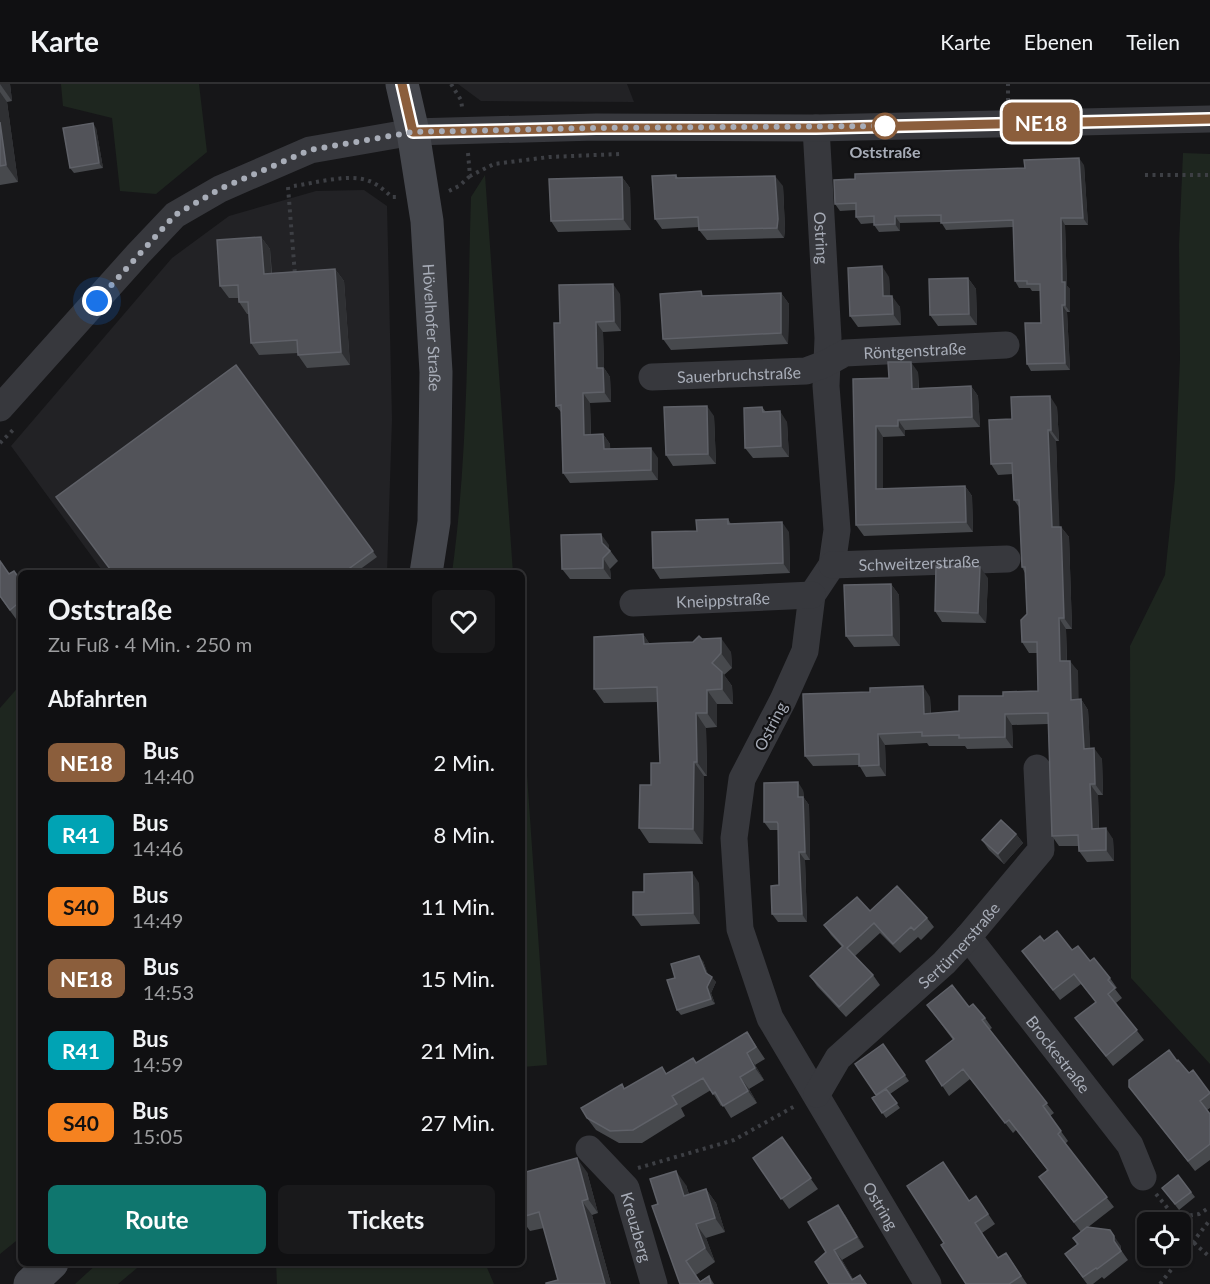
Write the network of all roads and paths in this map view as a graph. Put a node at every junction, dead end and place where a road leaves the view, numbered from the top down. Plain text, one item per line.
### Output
1 (402, 84) edge
2 (1210, 118) edge
3 (816, 128) junction
4 (413, 132) junction
5 (1145, 175) dead end
6 (1210, 175) edge
7 (470, 176) dead end
8 (282, 180) junction
9 (423, 195) junction
10 (295, 275) edge
11 (1006, 345) dead end
12 (825, 364) junction
13 (652, 377) dead end
14 (10, 415) edge
15 (0, 443) edge
16 (1007, 559) dead end
17 (832, 565) junction
18 (426, 570) edge
19 (812, 596) junction
20 (633, 603) dead end
21 (1037, 768) dead end
22 (968, 937) junction
23 (817, 1094) junction
24 (589, 1149) dead end
25 (614, 1175) junction
26 (1143, 1177) joint
27 (1210, 1207) edge
28 (1170, 1212) edge
29 (1191, 1215) edge
30 (1210, 1220) edge
31 (1191, 1238) edge
32 (1193, 1241) junction
33 (1210, 1257) edge
34 (49, 1266) edge
35 (30, 1284) edge
36 (654, 1284) edge
37 (928, 1284) edge
38 (1160, 1284) edge

1 - 4 main road, Hövelhofer Straße
2 - 3 street
3 - 4 street
3 - 12 street, Ostring
4 - 8 street
4 - 9 main road, Hövelhofer Straße
5 - 6 path
7 - 9 path
8 - 9 path
8 - 10 path
8 - 14 street
9 - 18 main road, Hövelhofer Straße
11 - 12 street, Röntgenstraße
12 - 13 street, Sauerbruchstraße
12 - 17 street, Ostring
14 - 15 path
16 - 17 street, Schweitzerstraße
17 - 19 street, Ostring
19 - 20 street, Kneippstraße
19 - 23 street, Ostring
21 - 22 street, Sertürnerstraße
22 - 23 street, Sertürnerstraße
22 - 26 street, Brockestraße
23 - 25 path
23 - 37 street, Ostring
24 - 25 street, Kreuzberg
25 - 36 street, Kreuzberg
26 - 28 path
27 - 29 path
30 - 32 path
31 - 32 path
32 - 33 path
32 - 38 path
34 - 35 main road

